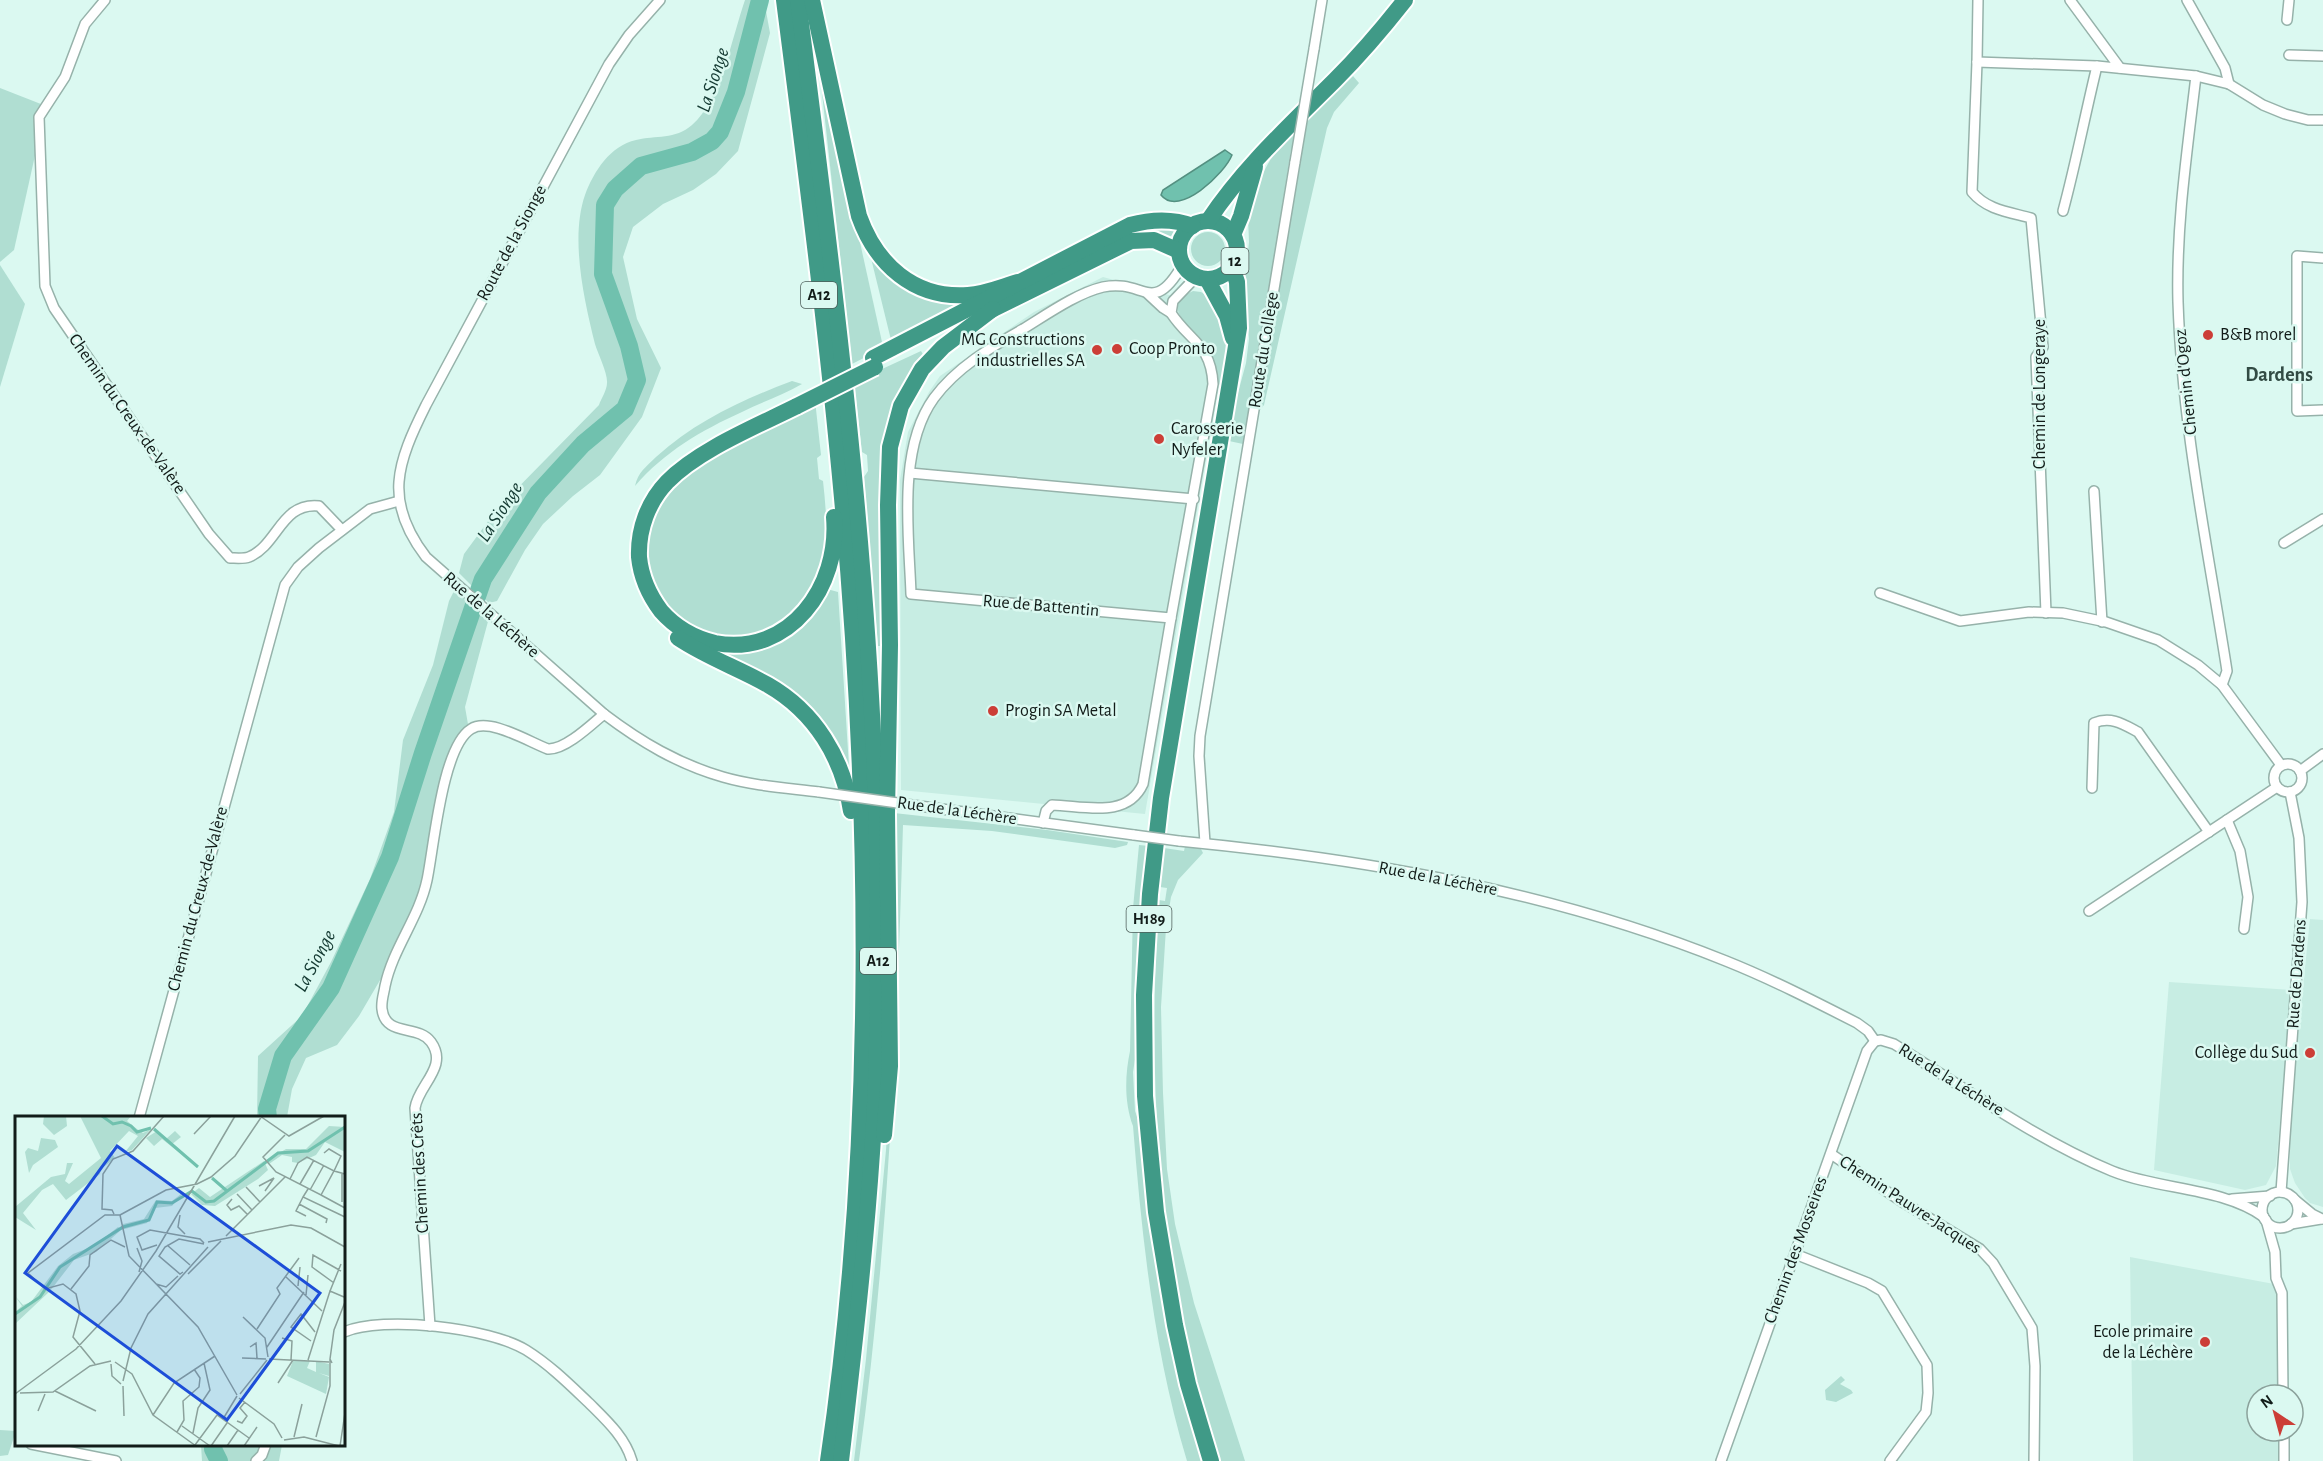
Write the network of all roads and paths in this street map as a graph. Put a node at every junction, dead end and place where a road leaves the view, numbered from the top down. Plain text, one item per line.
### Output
1 (105, 0) edge
2 (660, 0) edge
3 (812, 0) edge
4 (1322, 0) edge
5 (1405, 0) edge
6 (1978, 0) edge
7 (2070, 0) edge
8 (2187, 0) edge
9 (2289, 0) edge
10 (783, 4) edge
11 (2287, 20) dead end
12 (2289, 55) dead end
13 (2323, 56) edge
14 (1977, 62) junction
15 (2097, 66) junction
16 (2120, 68) junction
17 (2196, 76) junction
18 (2229, 84) junction
19 (2323, 120) edge
20 (1258, 158) junction
21 (2063, 211) dead end
22 (1200, 223) junction
23 (1233, 235) junction
24 (1181, 257) junction
25 (2323, 258) edge
26 (1232, 267) junction
27 (1202, 278) junction
28 (1018, 282) junction
29 (1148, 294) junction
30 (993, 309) junction
31 (1171, 313) junction
32 (1235, 346) junction
33 (874, 362) junction
34 (796, 402) junction
35 (2323, 410) edge
36 (910, 473) junction
37 (2094, 491) dead end
38 (1194, 499) junction
39 (399, 501) junction
40 (2323, 519) edge
41 (342, 530) junction
42 (2284, 543) dead end
43 (1880, 593) dead end
44 (2046, 613) junction
45 (1171, 618) junction
46 (2102, 622) junction
47 (2222, 685) junction
48 (604, 714) junction
49 (2323, 754) edge
50 (2281, 765) junction
51 (2300, 771) junction
52 (2277, 787) junction
53 (2092, 788) dead end
54 (2290, 792) junction
55 (2227, 820) junction
56 (1043, 823) junction
57 (2210, 832) junction
58 (1205, 843) junction
59 (863, 890) junction
60 (2089, 911) dead end
61 (2244, 929) dead end
62 (1875, 1041) junction
63 (140, 1116) edge
64 (1831, 1154) junction
65 (2281, 1192) junction
66 (2270, 1196) junction
67 (2224, 1199) junction
68 (2294, 1199) junction
69 (2265, 1219) junction
70 (2323, 1220) edge
71 (2291, 1224) junction
72 (2275, 1252) junction
73 (1795, 1254) junction
74 (430, 1326) junction
75 (345, 1332) edge
76 (2283, 1383) edge
77 (2284, 1443) edge
78 (41, 1446) edge
79 (265, 1446) edge
80 (116, 1461) edge
81 (256, 1461) edge
82 (632, 1461) edge
83 (828, 1461) edge
84 (841, 1461) edge
85 (851, 1461) edge
86 (1211, 1461) edge
87 (1721, 1461) edge
88 (1890, 1461) edge
89 (2034, 1461) edge
90 (2284, 1461) edge

1 - 41 street, Chemin du Creux-de-Valère
2 - 39 street, Route de la Sionge
3 - 28 highway
4 - 58 street, Route du Collège, bridge
5 - 20 highway, 12
6 - 14 street, Chemin de Longeraye
7 - 16 street
8 - 18 street
9 - 11 street
10 - 34 highway
10 - 59 highway, A12
10 - 84 highway, A12
12 - 13 street
14 - 15 street
14 - 44 street, Chemin de Longeraye
15 - 16 street
15 - 21 street
16 - 17 street
17 - 18 street
17 - 47 street, Chemin d'Ogoz
18 - 19 street
20 - 22 highway, 12
20 - 23 highway, 12
22 - 23 highway, 12
22 - 24 highway, 12
22 - 28 highway
23 - 26 highway, 12
24 - 27 highway, 12
24 - 29 street
24 - 30 highway
25 - 35 street
26 - 27 highway, 12
26 - 32 highway, 12
27 - 31 street
27 - 32 highway, 12
28 - 33 highway
29 - 31 street
29 - 36 street, Rue de Battentin
30 - 33 highway
30 - 85 highway
31 - 38 street
32 - 86 highway, H189
33 - 34 highway, bridge
34 - 59 highway
36 - 38 street
36 - 45 street, Rue de Battentin
37 - 46 street
38 - 45 street
39 - 41 street, Chemin du Creux-de-Valère
39 - 48 street, Rue de la Léchère
40 - 42 street
41 - 63 street, Chemin du Creux-de-Valère
43 - 44 street
44 - 46 street
45 - 56 street
46 - 47 street
47 - 50 street
48 - 56 street, Rue de la Léchère, bridge
48 - 74 street, Chemin des Crêts
49 - 51 street
50 - 51 street
50 - 52 street
51 - 54 street
52 - 54 street
52 - 55 street
53 - 57 street
54 - 65 street, Rue de Dardens
55 - 57 street
55 - 61 street
56 - 58 street, Rue de la Léchère, bridge
57 - 60 street
58 - 62 street, Rue de la Léchère
59 - 83 highway, A12
62 - 64 street, Chemin des Mosseires
62 - 67 street, Rue de la Léchère
64 - 73 street, Chemin des Mosseires
64 - 89 street, Chemin Pauvre-Jacques
65 - 66 street
65 - 68 street
66 - 67 street, Rue de la Léchère
66 - 69 street
67 - 69 street, Rue de la Léchère
68 - 70 street
68 - 71 street
69 - 71 street
69 - 72 street
70 - 71 street
71 - 72 street
72 - 76 street
73 - 87 street, Chemin des Mosseires
73 - 88 street
74 - 75 street
74 - 82 street
77 - 90 street
78 - 80 street
79 - 81 street

